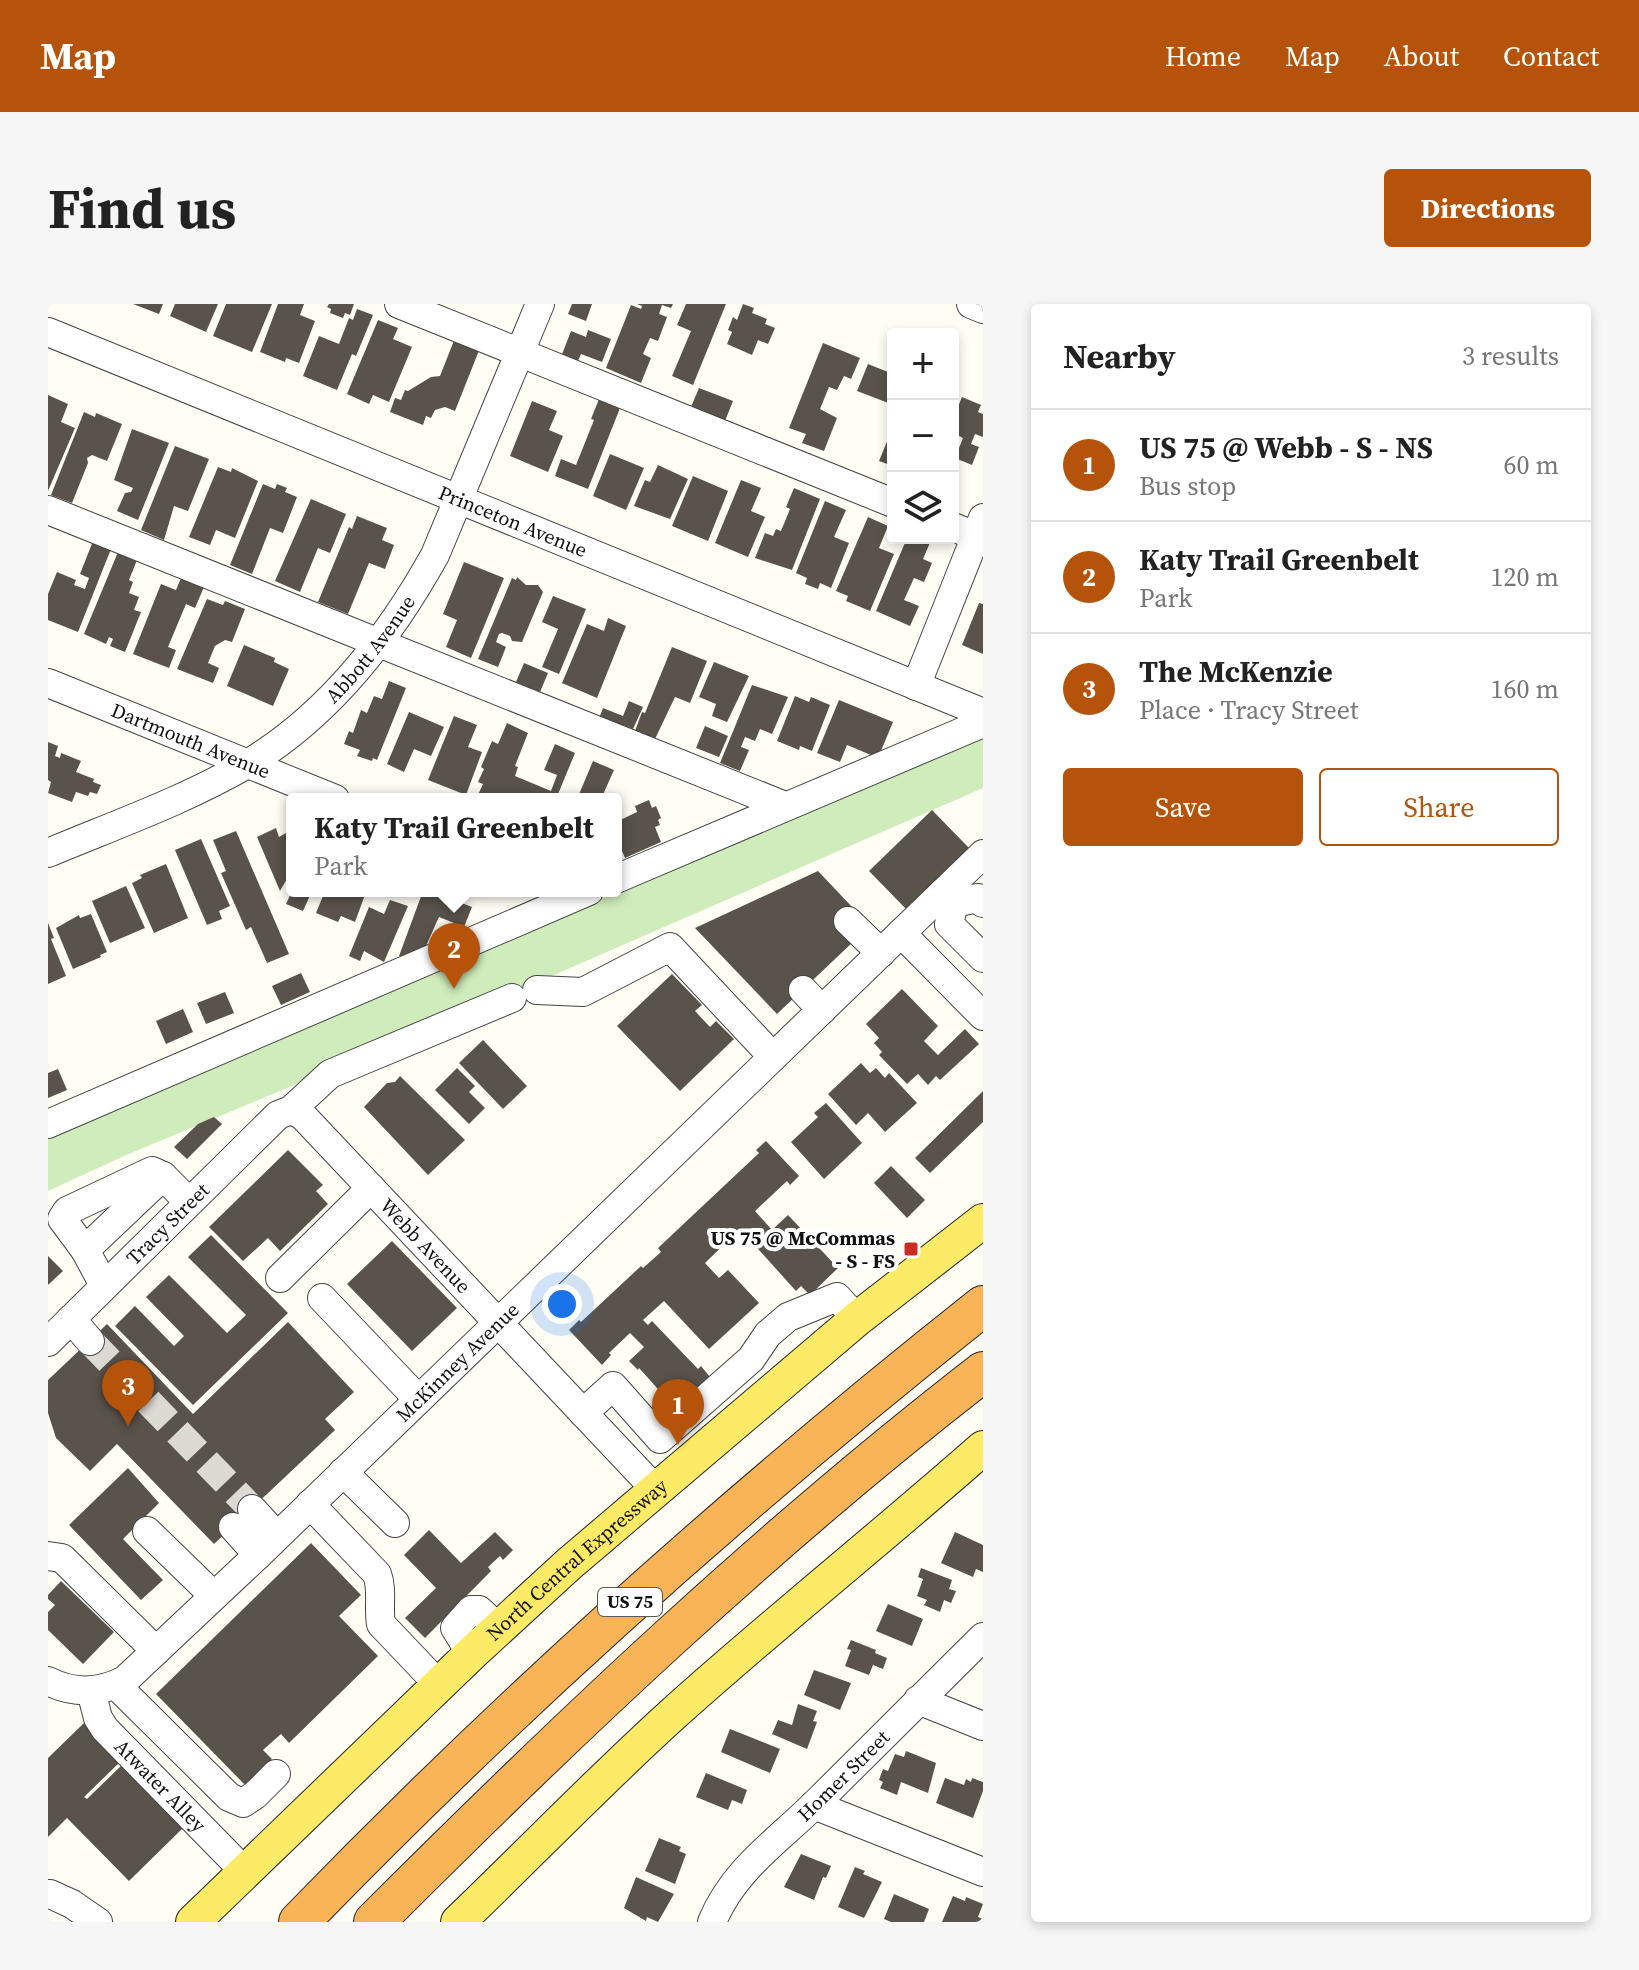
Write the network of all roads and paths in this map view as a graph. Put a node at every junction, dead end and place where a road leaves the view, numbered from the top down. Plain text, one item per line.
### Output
1 (399, 304) edge
2 (540, 304) edge
3 (971, 304) edge
4 (983, 309) edge
5 (48, 332) edge
6 (519, 353) junction
7 (459, 500) junction
8 (887, 501) edge
9 (48, 510) edge
10 (974, 530) edge
11 (379, 643) junction
12 (48, 683) edge
13 (916, 686) junction
14 (980, 716) edge
15 (247, 764) junction
16 (320, 793) edge
17 (785, 806) junction
18 (48, 853) edge
19 (983, 854) edge
20 (622, 876) edge
21 (575, 897) edge
22 (949, 898) junction
23 (983, 903) edge
24 (848, 921) dead end
25 (901, 933) junction
26 (881, 953) junction
27 (983, 958) edge
28 (983, 1016) edge
29 (773, 1057) junction
30 (291, 1110) junction
31 (48, 1124) edge
32 (163, 1176) junction
33 (371, 1188) junction
34 (189, 1202) junction
35 (983, 1221) edge
36 (85, 1250) junction
37 (280, 1278) dead end
38 (104, 1285) junction
39 (322, 1298) dead end
40 (983, 1306) edge
41 (71, 1319) junction
42 (857, 1319) junction
43 (498, 1322) junction
44 (90, 1341) tunnel mouth
45 (48, 1342) edge
46 (983, 1372) edge
47 (418, 1399) junction
48 (583, 1413) junction
49 (983, 1448) edge
50 (343, 1472) junction
51 (656, 1490) junction
52 (310, 1504) junction
53 (242, 1518) tunnel mouth
54 (395, 1523) dead end
55 (147, 1531) dead end
56 (267, 1545) junction
57 (48, 1556) edge
58 (214, 1596) junction
59 (983, 1637) edge
60 (156, 1651) junction
61 (51, 1684) edge
62 (438, 1684) junction
63 (104, 1688) junction
64 (918, 1700) junction
65 (983, 1726) edge
66 (276, 1774) dead end
67 (814, 1805) junction
68 (245, 1872) junction
69 (983, 1872) edge
70 (56, 1910) edge
71 (722, 1919) edge
72 (98, 1922) edge
73 (193, 1922) edge
74 (299, 1922) edge
75 (374, 1922) edge
76 (458, 1922) edge

1 - 6 street
2 - 6 street, Abbott Avenue
3 - 4 street
5 - 7 street, Princeton Avenue
6 - 7 street, Abbott Avenue
6 - 8 street
7 - 11 street, Abbott Avenue
7 - 13 street, Princeton Avenue
9 - 11 street
10 - 13 street
11 - 15 street, Abbott Avenue
11 - 17 street
12 - 15 street, Dartmouth Avenue
13 - 14 street, Princeton Avenue
14 - 17 street
15 - 16 street, Dartmouth Avenue
15 - 18 street, Abbott Avenue
17 - 20 street
19 - 22 street, McKinney Avenue
21 - 31 street
22 - 23 street
22 - 25 street, McKinney Avenue
22 - 27 street
24 - 26 street
25 - 26 street, McKinney Avenue
25 - 28 street
26 - 29 street, McKinney Avenue
29 - 30 street, Tracy Street
29 - 43 street, McKinney Avenue
30 - 33 street, Webb Avenue
30 - 34 street, Tracy Street
32 - 34 street
32 - 36 street
32 - 36 street
33 - 37 street
33 - 43 street, Webb Avenue
34 - 38 street, Tracy Street
35 - 42 main road, North Central Expressway
36 - 38 street
38 - 41 street, Tracy Street
39 - 47 street
40 - 74 highway, US 75
41 - 44 street
41 - 45 street, Tracy Street
42 - 48 street
42 - 51 main road, North Central Expressway
43 - 47 street, McKinney Avenue
43 - 48 street, Webb Avenue
46 - 75 highway, US 75
47 - 50 street, McKinney Avenue
48 - 51 street, Webb Avenue
49 - 76 main road
50 - 52 street, McKinney Avenue
50 - 54 street
51 - 62 main road, North Central Expressway
52 - 56 street, McKinney Avenue
52 - 62 street
53 - 56 street
55 - 58 street
56 - 58 street, McKinney Avenue
57 - 60 street
58 - 60 street, McKinney Avenue
59 - 64 street, Homer Street
60 - 63 street, McKinney Avenue
61 - 63 street
62 - 68 main road, North Central Expressway
63 - 66 street
63 - 68 street, Atwater Alley
64 - 65 street
64 - 67 street, Homer Street
67 - 69 street
67 - 71 street, Homer Street
68 - 73 main road, North Central Expressway
70 - 72 street

